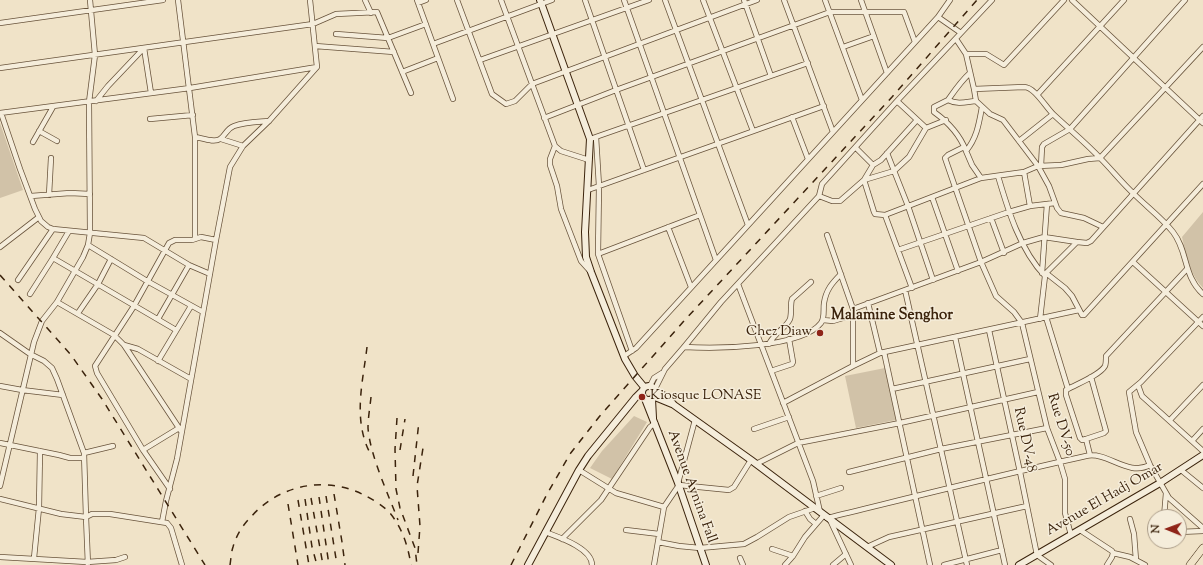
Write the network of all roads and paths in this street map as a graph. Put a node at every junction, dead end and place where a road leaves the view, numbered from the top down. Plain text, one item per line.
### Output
1 (90, 0) edge
2 (163, 0) edge
3 (178, 0) edge
4 (310, 0) edge
5 (365, 0) edge
6 (426, 0) edge
7 (457, 0) edge
8 (501, 0) edge
9 (552, 0) edge
10 (585, 0) edge
11 (624, 0) edge
12 (649, 0) edge
13 (665, 0) edge
14 (703, 0) edge
15 (757, 0) edge
16 (784, 0) edge
17 (825, 0) edge
18 (861, 0) edge
19 (950, 0) edge
20 (992, 0) edge
21 (1064, 0) edge
22 (1072, 0) edge
23 (1124, 0) edge
24 (1185, 0) edge
25 (418, 2) edge
26 (541, 2) edge
27 (744, 2) edge
28 (626, 8) junction
29 (92, 10) junction
30 (371, 12) junction
31 (830, 12) junction
32 (866, 12) junction
33 (507, 16) junction
34 (938, 17) junction
35 (710, 18) junction
36 (592, 20) junction
37 (0, 23) edge
38 (313, 24) junction
39 (426, 24) junction
40 (794, 26) junction
41 (1100, 26) junction
42 (676, 30) junction
43 (469, 31) junction
44 (336, 34) dead end
45 (552, 34) junction
46 (961, 34) junction
47 (874, 36) junction
48 (388, 38) junction
49 (757, 39) junction
50 (956, 39) junction
51 (915, 42) junction
52 (184, 43) junction
53 (433, 44) junction
54 (639, 44) junction
55 (315, 46) junction
56 (518, 47) junction
57 (843, 47) junction
58 (1203, 47) edge
59 (144, 48) junction
60 (722, 51) junction
61 (394, 52) junction
62 (966, 54) junction
63 (95, 55) junction
64 (604, 57) junction
65 (438, 58) junction
66 (1134, 58) junction
67 (480, 60) junction
68 (808, 63) junction
69 (688, 64) junction
70 (0, 68) edge
71 (317, 68) junction
72 (566, 71) junction
73 (402, 72) junction
74 (887, 73) junction
75 (970, 73) junction
76 (771, 76) junction
77 (651, 77) junction
78 (532, 84) junction
79 (1166, 87) junction
80 (190, 88) junction
81 (736, 88) junction
82 (974, 89) junction
83 (616, 90) junction
84 (151, 93) junction
85 (411, 93) dead end
86 (1037, 95) junction
87 (453, 99) dead end
88 (702, 100) junction
89 (862, 100) junction
90 (948, 100) junction
91 (96, 101) junction
92 (897, 101) junction
93 (976, 101) junction
94 (90, 102) junction
95 (578, 105) junction
96 (824, 106) junction
97 (53, 107) junction
98 (982, 107) junction
99 (1, 113) edge
100 (664, 113) junction
101 (1053, 114) junction
102 (193, 115) junction
103 (792, 117) junction
104 (544, 118) junction
105 (150, 119) dead end
106 (1202, 119) edge
107 (917, 120) junction
108 (946, 120) junction
109 (269, 121) junction
110 (628, 126) junction
111 (926, 128) junction
112 (1070, 129) junction
113 (39, 131) junction
114 (753, 131) junction
115 (833, 132) junction
116 (195, 137) junction
117 (593, 138) junction
118 (221, 139) junction
119 (57, 141) dead end
120 (1019, 141) junction
121 (33, 142) dead end
122 (718, 144) junction
123 (243, 146) junction
124 (555, 146) junction
125 (856, 148) junction
126 (965, 149) junction
127 (887, 153) junction
128 (680, 157) junction
129 (51, 158) dead end
130 (1100, 158) junction
131 (808, 159) junction
132 (589, 160) junction
133 (873, 166) junction
134 (1040, 166) junction
135 (644, 170) junction
136 (894, 170) junction
137 (1024, 172) junction
138 (998, 176) junction
139 (981, 178) junction
140 (864, 180) junction
141 (1203, 184) edge
142 (600, 186) junction
143 (954, 188) junction
144 (588, 190) junction
145 (90, 194) junction
146 (1133, 194) junction
147 (49, 195) junction
148 (30, 196) junction
149 (819, 196) junction
150 (932, 197) junction
151 (1055, 203) junction
152 (1047, 204) junction
153 (908, 206) junction
154 (1030, 206) junction
155 (1008, 212) junction
156 (700, 215) junction
157 (885, 215) junction
158 (39, 218) junction
159 (991, 218) junction
160 (1167, 224) junction
161 (748, 225) junction
162 (968, 226) junction
163 (668, 227) junction
164 (1103, 227) junction
165 (53, 229) junction
166 (69, 230) junction
167 (90, 232) junction
168 (945, 234) junction
169 (827, 235) dead end
170 (1044, 237) junction
171 (195, 239) junction
172 (216, 240) junction
173 (1077, 242) junction
174 (920, 243) junction
175 (1023, 243) junction
176 (88, 245) junction
177 (0, 247) edge
178 (166, 250) junction
179 (898, 250) junction
180 (1004, 253) junction
181 (598, 254) junction
182 (53, 258) junction
183 (112, 259) junction
184 (716, 260) junction
185 (982, 262) junction
186 (1133, 262) junction
187 (189, 265) junction
188 (1187, 269) junction
189 (76, 271) junction
190 (958, 271) junction
191 (591, 272) junction
192 (210, 274) junction
193 (841, 274) junction
194 (1044, 274) junction
195 (18, 280) dead end
196 (933, 280) junction
197 (148, 281) junction
198 (811, 282) dead end
199 (98, 284) junction
200 (738, 284) junction
201 (690, 288) junction
202 (912, 288) junction
203 (905, 290) junction
204 (1165, 292) junction
205 (30, 294) dead end
206 (172, 294) junction
207 (1203, 294) edge
208 (58, 302) junction
209 (868, 303) junction
210 (134, 306) junction
211 (191, 306) junction
212 (853, 309) junction
213 (1079, 310) junction
214 (203, 312) junction
215 (78, 313) junction
216 (853, 314) junction
217 (1046, 317) junction
218 (1203, 317) edge
219 (158, 319) junction
220 (1040, 319) junction
221 (823, 320) junction
222 (1198, 322) junction
223 (1022, 323) junction
224 (1203, 326) edge
225 (176, 330) junction
226 (989, 330) junction
227 (1, 334) edge
228 (114, 335) junction
229 (955, 337) junction
230 (790, 339) junction
231 (769, 344) junction
232 (124, 345) junction
233 (918, 345) junction
234 (761, 346) junction
235 (684, 347) junction
236 (632, 351) junction
237 (882, 353) junction
238 (30, 354) junction
239 (624, 356) junction
240 (1030, 359) junction
241 (158, 361) junction
242 (853, 366) junction
243 (997, 366) junction
244 (771, 371) junction
245 (963, 374) junction
246 (1091, 377) junction
247 (191, 379) junction
248 (926, 382) junction
249 (1138, 385) junction
250 (1203, 385) edge
251 (0, 386) edge
252 (892, 389) junction
253 (1068, 389) junction
254 (22, 390) junction
255 (1038, 392) junction
256 (649, 393) junction
257 (63, 395) junction
258 (1004, 399) junction
259 (783, 403) junction
260 (970, 407) junction
261 (933, 415) junction
262 (789, 417) junction
263 (695, 420) junction
264 (1170, 420) junction
265 (654, 421) junction
266 (900, 423) junction
267 (1047, 428) junction
268 (754, 429) dead end
269 (1203, 429) edge
270 (180, 430) junction
271 (1012, 435) junction
272 (1086, 439) junction
273 (978, 441) junction
274 (1192, 441) junction
275 (0, 443) edge
276 (798, 443) junction
277 (10, 445) junction
278 (113, 446) dead end
279 (143, 450) junction
280 (941, 450) junction
281 (40, 451) junction
282 (1203, 451) edge
283 (1090, 455) junction
284 (1203, 455) edge
285 (84, 456) junction
286 (907, 457) junction
287 (754, 462) junction
288 (1060, 462) junction
289 (1150, 465) junction
290 (579, 470) junction
291 (1181, 470) junction
292 (849, 472) dead end
293 (1020, 472) junction
294 (986, 480) junction
295 (1160, 483) junction
296 (0, 484) edge
297 (678, 484) junction
298 (608, 488) junction
299 (841, 488) dead end
300 (950, 488) junction
301 (1203, 488) edge
302 (170, 489) junction
303 (1166, 493) junction
304 (816, 496) junction
305 (916, 496) junction
306 (0, 499) edge
307 (1027, 506) junction
308 (664, 507) junction
309 (39, 508) junction
310 (1165, 509) edge
311 (805, 511) junction
312 (994, 514) junction
313 (823, 515) junction
314 (86, 517) junction
315 (1130, 519) dead end
316 (162, 522) junction
317 (957, 523) junction
318 (816, 524) junction
319 (923, 529) junction
320 (1203, 529) edge
321 (626, 530) dead end
322 (1080, 530) junction
323 (1187, 531) edge
324 (545, 532) junction
325 (659, 534) junction
326 (1071, 535) junction
327 (562, 539) junction
328 (658, 542) junction
329 (867, 546) junction
330 (700, 548) junction
331 (1203, 548) edge
332 (772, 549) dead end
333 (1002, 550) junction
334 (1113, 553) junction
335 (846, 554) junction
336 (1037, 555) junction
337 (793, 556) junction
338 (0, 557) edge
339 (125, 557) dead end
340 (34, 558) junction
341 (740, 558) dead end
342 (1136, 560) junction
343 (966, 562) edge
344 (88, 563) edge
345 (182, 565) edge
346 (528, 565) edge
347 (592, 565) edge
348 (654, 565) edge
349 (706, 565) edge
350 (743, 565) edge
351 (785, 565) edge
352 (833, 565) edge
353 (851, 565) edge
354 (891, 565) edge
355 (930, 565) edge
356 (944, 565) edge
357 (1005, 565) edge
358 (1019, 565) edge
359 (1051, 565) edge
360 (1107, 565) edge
361 (1145, 565) edge
362 (1190, 565) edge

1 - 29 street
2 - 29 street
3 - 52 street
4 - 38 street
5 - 30 street
6 - 25 street
7 - 43 street
8 - 33 street
9 - 26 street
10 - 36 street
11 - 28 street
12 - 28 street
13 - 42 street
14 - 35 street
15 - 27 street
16 - 40 street
17 - 31 street
18 - 32 street
19 - 34 street
20 - 46 street
21 - 62 street
22 - 41 street
23 - 41 street
24 - 66 street
25 - 39 street
26 - 33 street
26 - 45 street
27 - 35 street
27 - 49 street
28 - 36 street
28 - 54 street
29 - 37 street
29 - 63 street
30 - 38 street
30 - 48 street
31 - 32 street
31 - 40 street
31 - 57 street
32 - 47 street
32 - 51 street
33 - 43 street
33 - 56 street
34 - 46 street
34 - 51 street
35 - 42 street
35 - 60 street
36 - 45 street
36 - 64 street
38 - 52 street
38 - 55 street
39 - 48 street
39 - 53 street
40 - 49 street
40 - 68 street
41 - 66 street
41 - 86 street
42 - 54 street
42 - 69 street
43 - 53 street
43 - 67 street
44 - 48 street
45 - 56 street
45 - 72 street
46 - 50 street
47 - 57 street
47 - 74 street
48 - 61 street
49 - 60 street
49 - 76 street
50 - 62 street
50 - 92 street
51 - 74 street
52 - 59 street
52 - 80 street
53 - 65 street
54 - 64 street
54 - 77 street
55 - 61 street
55 - 71 street
56 - 67 street
56 - 78 street
57 - 89 street
58 - 79 street
59 - 63 street
59 - 84 street
59 - 91 street
60 - 69 street
60 - 81 street
61 - 73 street
62 - 75 street
63 - 70 street
63 - 94 street
64 - 72 street
64 - 83 street
65 - 73 street
65 - 87 street
66 - 79 street
66 - 112 street
67 - 78 street
68 - 76 street
68 - 96 street
69 - 77 street
69 - 88 street
71 - 80 street
71 - 109 street
72 - 78 street
72 - 95 street
73 - 85 street
74 - 89 street
75 - 82 street
75 - 90 street
76 - 81 street
77 - 83 street
77 - 100 street
78 - 104 street
79 - 106 street
79 - 130 street
80 - 84 street
80 - 102 street
81 - 88 street
81 - 114 street
82 - 86 street
82 - 93 street
83 - 95 street
83 - 110 street
84 - 91 street
86 - 101 street
88 - 100 street
88 - 122 street
89 - 115 street
90 - 93 street
90 - 108 street
91 - 94 street
92 - 107 street
92 - 125 street
93 - 98 street
94 - 97 street
94 - 145 street
95 - 104 street
95 - 117 street
96 - 103 street
96 - 115 street
97 - 99 street
97 - 113 street
98 - 120 street
98 - 126 street
99 - 148 street
100 - 110 street
100 - 128 street
101 - 112 street
101 - 120 street
102 - 105 street
102 - 116 street
103 - 114 street
103 - 131 street
104 - 124 street
106 - 146 street
107 - 111 street
107 - 127 street
108 - 111 street
108 - 126 street
109 - 118 street
109 - 123 street
110 - 117 street
110 - 135 street
111 - 136 street
112 - 130 street
112 - 134 street
113 - 119 street
113 - 121 street
114 - 122 street
115 - 131 street
116 - 118 street
116 - 171 street
117 - 132 street, Avenue Aynina Fall
117 - 142 street
118 - 123 street
120 - 134 street
122 - 128 street
122 - 161 street
123 - 172 street
124 - 132 street
124 - 191 street
125 - 133 street
125 - 149 street
126 - 139 street
126 - 143 street
127 - 133 street
127 - 136 street
128 - 135 street
128 - 156 street
129 - 147 street
130 - 134 street
130 - 146 street
131 - 161 street
132 - 144 street, Avenue Aynina Fall
133 - 140 street
134 - 137 street
134 - 151 street
135 - 142 street
136 - 140 street
136 - 153 street
137 - 138 street
137 - 154 street
138 - 139 street
138 - 155 street
139 - 143 street
140 - 149 street
140 - 157 street
141 - 160 street
142 - 144 street
142 - 181 street
143 - 150 street
143 - 162 street
144 - 191 street, Avenue Aynina Fall
145 - 147 street
145 - 167 street
146 - 160 street
146 - 164 street
147 - 148 street
148 - 158 street
149 - 200 street
150 - 153 street
150 - 168 street
151 - 152 street
151 - 164 street
152 - 154 street
152 - 170 street
153 - 157 street
153 - 174 street
154 - 155 street
155 - 159 street
155 - 175 street
156 - 163 street
156 - 184 street
157 - 179 street
158 - 165 street
158 - 177 street
159 - 162 street
159 - 180 street
160 - 186 street
160 - 188 street
161 - 184 street
162 - 168 street
162 - 185 street
163 - 181 street
163 - 201 street
164 - 173 street
165 - 166 street
165 - 195 street
166 - 167 street
166 - 182 street
167 - 176 street
167 - 178 street
168 - 174 street
168 - 190 street
169 - 193 street
170 - 173 street
170 - 175 street
170 - 194 street
171 - 172 street
171 - 178 street
172 - 192 street
173 - 194 street
174 - 179 street
174 - 196 street
175 - 180 street
175 - 194 street
176 - 183 street
176 - 189 street
178 - 187 street
178 - 197 street
179 - 202 street
180 - 185 street
181 - 236 street
182 - 189 street
182 - 205 street
183 - 197 street
183 - 199 street
184 - 201 street
185 - 190 street
185 - 223 street
186 - 204 street
186 - 213 street
187 - 192 street
187 - 206 street
188 - 204 street
188 - 207 street
189 - 199 street
189 - 208 street
190 - 196 street
191 - 239 street, Avenue Aynina Fall
192 - 214 street
193 - 212 street
193 - 221 street
194 - 213 street
194 - 220 street
196 - 202 street
197 - 206 street
197 - 210 street
198 - 231 street
199 - 210 street
199 - 215 street
200 - 234 street
200 - 235 street
201 - 236 street
202 - 203 street
203 - 209 street
203 - 233 street
204 - 222 street
204 - 246 street
206 - 211 street
206 - 219 street
208 - 215 street
208 - 238 street
209 - 212 street
209 - 237 street
210 - 219 street
210 - 228 street
211 - 214 street
211 - 225 street
212 - 216 street
213 - 217 street
214 - 247 street
215 - 228 street
216 - 221 street
216 - 242 street
217 - 220 street
217 - 253 street
218 - 222 street
219 - 225 street
220 - 223 street
221 - 230 street
222 - 224 street
222 - 249 street
223 - 226 street
223 - 240 street, Rue DV-50
225 - 241 street
226 - 229 street
226 - 243 street, Rue DV-48
227 - 238 street
228 - 232 street
228 - 279 street
229 - 233 street
229 - 245 street
230 - 231 street
230 - 244 street
231 - 234 street
232 - 241 street
232 - 270 street
233 - 237 street
233 - 248 street
234 - 235 street
234 - 244 street
235 - 256 street
236 - 239 street
237 - 242 street
237 - 252 street
238 - 254 street
238 - 257 street
239 - 256 street, Avenue Aynina Fall
240 - 243 street
240 - 255 street, Rue DV-50
241 - 247 street
242 - 259 street
243 - 245 street
243 - 258 street, Rue DV-48
244 - 259 street
245 - 248 street
245 - 260 street
246 - 253 street
246 - 272 street
247 - 270 street
248 - 252 street
248 - 261 street
249 - 264 street
249 - 289 street
250 - 264 street
251 - 254 street
252 - 266 street
253 - 272 street
254 - 257 street
254 - 277 street
255 - 258 street
255 - 267 street, Rue DV-50
256 - 263 street
256 - 265 street, Avenue Aynina Fall
256 - 290 street
257 - 285 street
258 - 260 street
258 - 271 street, Rue DV-48
259 - 262 street
260 - 261 street
260 - 273 street
261 - 266 street
261 - 280 street
262 - 268 street
262 - 276 street
263 - 287 street
263 - 297 street
264 - 274 street
265 - 297 street, Avenue Aynina Fall
265 - 298 street
266 - 276 street
266 - 286 street
267 - 271 street
267 - 288 street, Rue DV-50
269 - 274 street
270 - 279 street
270 - 302 street
271 - 273 street
271 - 293 street, Rue DV-48
272 - 283 street
273 - 280 street
273 - 294 street
274 - 282 street
275 - 277 street
276 - 287 street
276 - 304 street
277 - 281 street
277 - 296 street
278 - 285 street
279 - 302 street
280 - 286 street
280 - 300 street
281 - 285 street
281 - 309 street
283 - 288 street
283 - 289 street
284 - 291 street, Avenue El Hadj Omar
285 - 314 street
286 - 292 street
286 - 305 street
287 - 297 street
287 - 313 street
288 - 293 street
288 - 326 street, Rue DV-50
289 - 295 street
290 - 298 street
290 - 324 street
291 - 295 street, Avenue El Hadj Omar
291 - 301 street
293 - 294 street
293 - 307 street, Rue DV-48
294 - 300 street
294 - 312 street
295 - 303 street
295 - 322 street, Avenue El Hadj Omar
297 - 308 street
297 - 330 street, Avenue Aynina Fall
298 - 308 street
298 - 327 street
299 - 304 street
300 - 305 street
300 - 317 street
302 - 316 street
303 - 310 street
303 - 320 street
304 - 313 street
305 - 313 street
305 - 319 street
306 - 309 street
307 - 312 street
307 - 336 street, Rue DV-48
308 - 325 street
309 - 314 street
309 - 340 street
311 - 313 street
311 - 318 street
311 - 330 street
312 - 317 street
312 - 333 street
313 - 318 street
313 - 329 street
313 - 335 street
314 - 316 street
314 - 344 street
315 - 342 street
316 - 345 street
317 - 319 street
317 - 343 street
318 - 337 street
319 - 329 street
319 - 355 street
320 - 323 street
321 - 325 street
322 - 326 street, Avenue El Hadj Omar
322 - 334 street
324 - 327 street
324 - 346 street
325 - 328 street
326 - 336 street, Avenue El Hadj Omar
327 - 347 street
328 - 330 street
328 - 348 street
329 - 354 street
330 - 349 street, Avenue Aynina Fall
331 - 362 main road
332 - 337 street
333 - 343 street
333 - 357 street
334 - 342 street
334 - 360 street
335 - 352 street
335 - 353 street
336 - 358 street, Avenue El Hadj Omar
336 - 359 street
337 - 351 street
338 - 340 street
339 - 344 street
340 - 344 street
341 - 350 street
342 - 361 street
343 - 356 street

